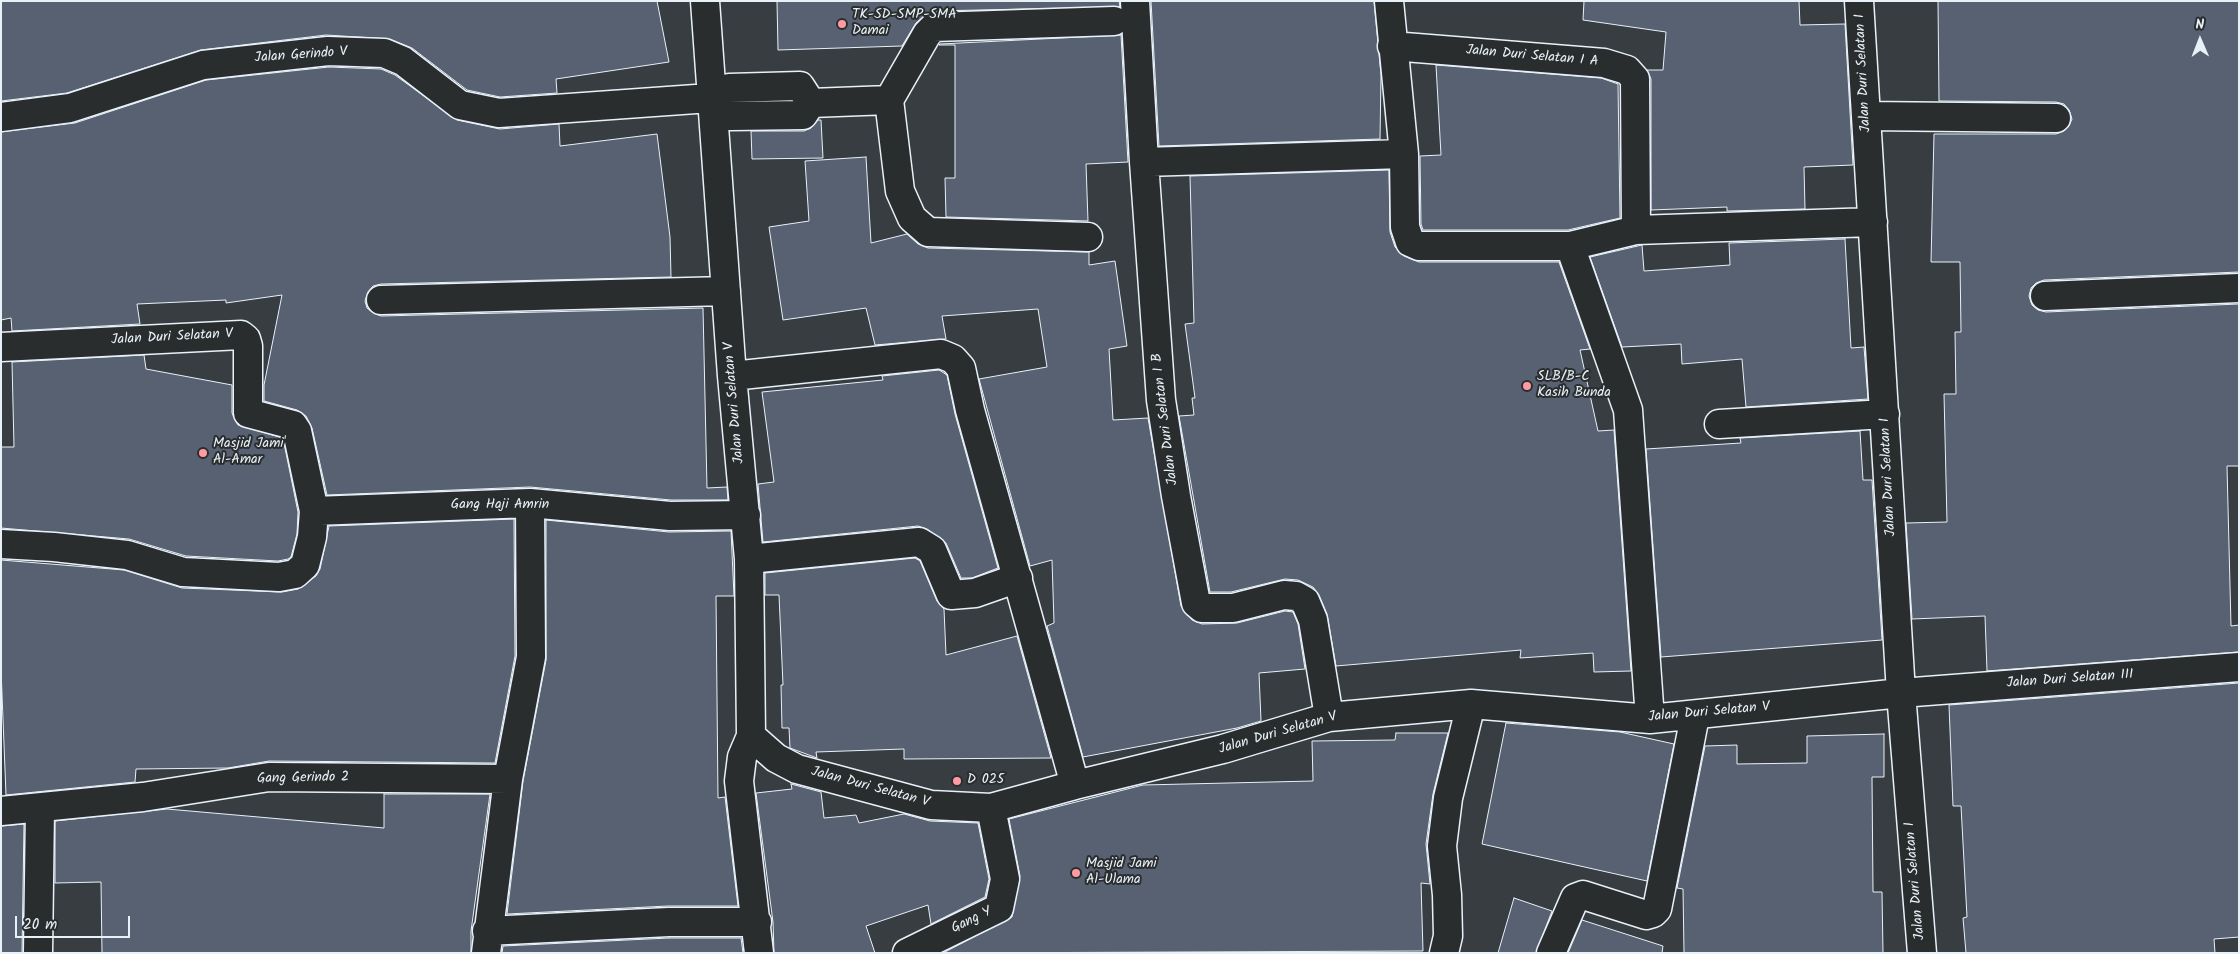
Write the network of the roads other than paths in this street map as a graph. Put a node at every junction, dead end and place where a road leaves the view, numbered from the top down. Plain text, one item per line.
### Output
1 (705, 1) edge
2 (1135, 1) edge
3 (1390, 1) edge
4 (1860, 1) edge
5 (1114, 21) dead end
6 (1392, 46) junction
7 (710, 98) junction
8 (889, 100) junction
9 (1, 116) edge
10 (1866, 116) junction
11 (2056, 118) dead end
12 (1404, 154) junction
13 (1144, 162) junction
14 (1874, 222) junction
15 (1636, 230) junction
16 (1088, 237) dead end
17 (1570, 246) junction
18 (2239, 288) edge
19 (726, 291) junction
20 (2045, 296) dead end
21 (381, 300) dead end
22 (1, 347) edge
23 (732, 376) junction
24 (1885, 414) junction
25 (1719, 424) dead end
26 (530, 503) junction
27 (314, 511) junction
28 (746, 515) junction
29 (1, 544) edge
30 (749, 559) junction
31 (1018, 578) junction
32 (2239, 667) edge
33 (1901, 692) junction
34 (1471, 704) junction
35 (1329, 716) junction
36 (1695, 716) junction
37 (1650, 719) junction
38 (751, 736) junction
39 (508, 779) junction
40 (1074, 785) junction
41 (990, 808) junction
42 (40, 809) junction
43 (1, 811) edge
44 (757, 922) junction
45 (486, 942) edge
46 (38, 953) edge
47 (759, 953) edge
48 (907, 953) edge
49 (1444, 953) edge
50 (1552, 953) edge
51 (1922, 953) edge

1 - 7 street, Jalan Duri Selatan V
2 - 13 street, Jalan Duri Selatan I B
3 - 6 street
4 - 10 street, Jalan Duri Selatan I
5 - 8 street
6 - 12 street
6 - 15 street, Jalan Duri Selatan I A
7 - 8 street
7 - 9 street, Jalan Gerindo V
7 - 19 street, Jalan Duri Selatan V
8 - 16 street
10 - 11 street
10 - 14 street, Jalan Duri Selatan I
12 - 13 street
12 - 17 street
13 - 35 street, Jalan Duri Selatan I B
14 - 15 street
14 - 24 street, Jalan Duri Selatan I
15 - 17 street
17 - 37 street
18 - 20 street
19 - 21 street
19 - 23 street, Jalan Duri Selatan V
22 - 27 street, Jalan Duri Selatan V
23 - 28 street, Jalan Duri Selatan V
23 - 31 street
24 - 25 street
24 - 33 street, Jalan Duri Selatan I
26 - 27 street, Gang Haji Amrin
26 - 28 street, Gang Haji Amrin
26 - 39 street
27 - 29 street, Jalan Duri Selatan V
28 - 30 street, Jalan Duri Selatan V
30 - 31 street
30 - 38 street, Jalan Duri Selatan V
31 - 40 street
32 - 33 street, Jalan Duri Selatan III
33 - 36 street, Jalan Duri Selatan V
33 - 51 street, Jalan Duri Selatan I
34 - 35 street, Jalan Duri Selatan V
34 - 37 street, Jalan Duri Selatan V
34 - 49 street
35 - 40 street, Jalan Duri Selatan V
36 - 37 street, Jalan Duri Selatan V
36 - 50 street
38 - 41 street, Jalan Duri Selatan V
38 - 44 street
39 - 42 street, Gang Gerindo 2
39 - 45 street
40 - 41 street, Jalan Duri Selatan V
41 - 48 street, Gang Y
42 - 43 street, Gang Gerindo 2
42 - 46 street
44 - 45 street
44 - 47 street

